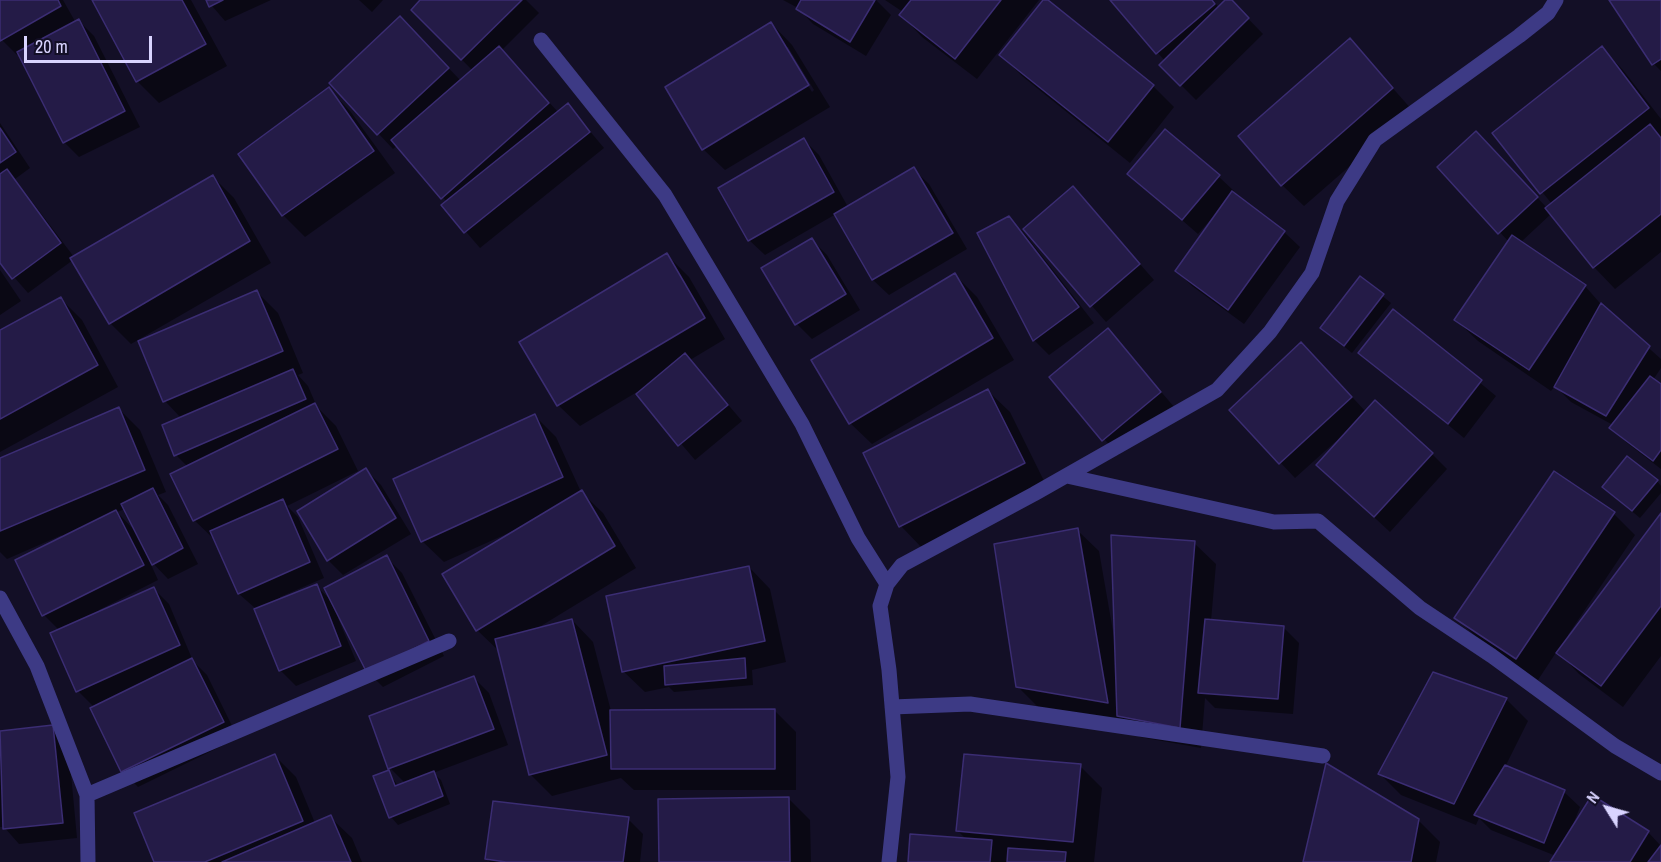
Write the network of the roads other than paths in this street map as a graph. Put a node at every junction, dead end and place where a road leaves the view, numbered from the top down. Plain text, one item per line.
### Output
1 (1556, 0) edge
2 (541, 40) dead end
3 (1067, 476) junction
4 (887, 584) junction
5 (0, 598) edge
6 (450, 641) dead end
7 (892, 707) junction
8 (1323, 756) dead end
9 (1661, 773) edge
10 (87, 795) junction
11 (88, 862) edge
12 (890, 862) edge

1 - 3 street
2 - 4 street
3 - 4 street
3 - 9 street
4 - 7 street
5 - 10 street
6 - 10 street
7 - 8 street
7 - 12 street
10 - 11 street

